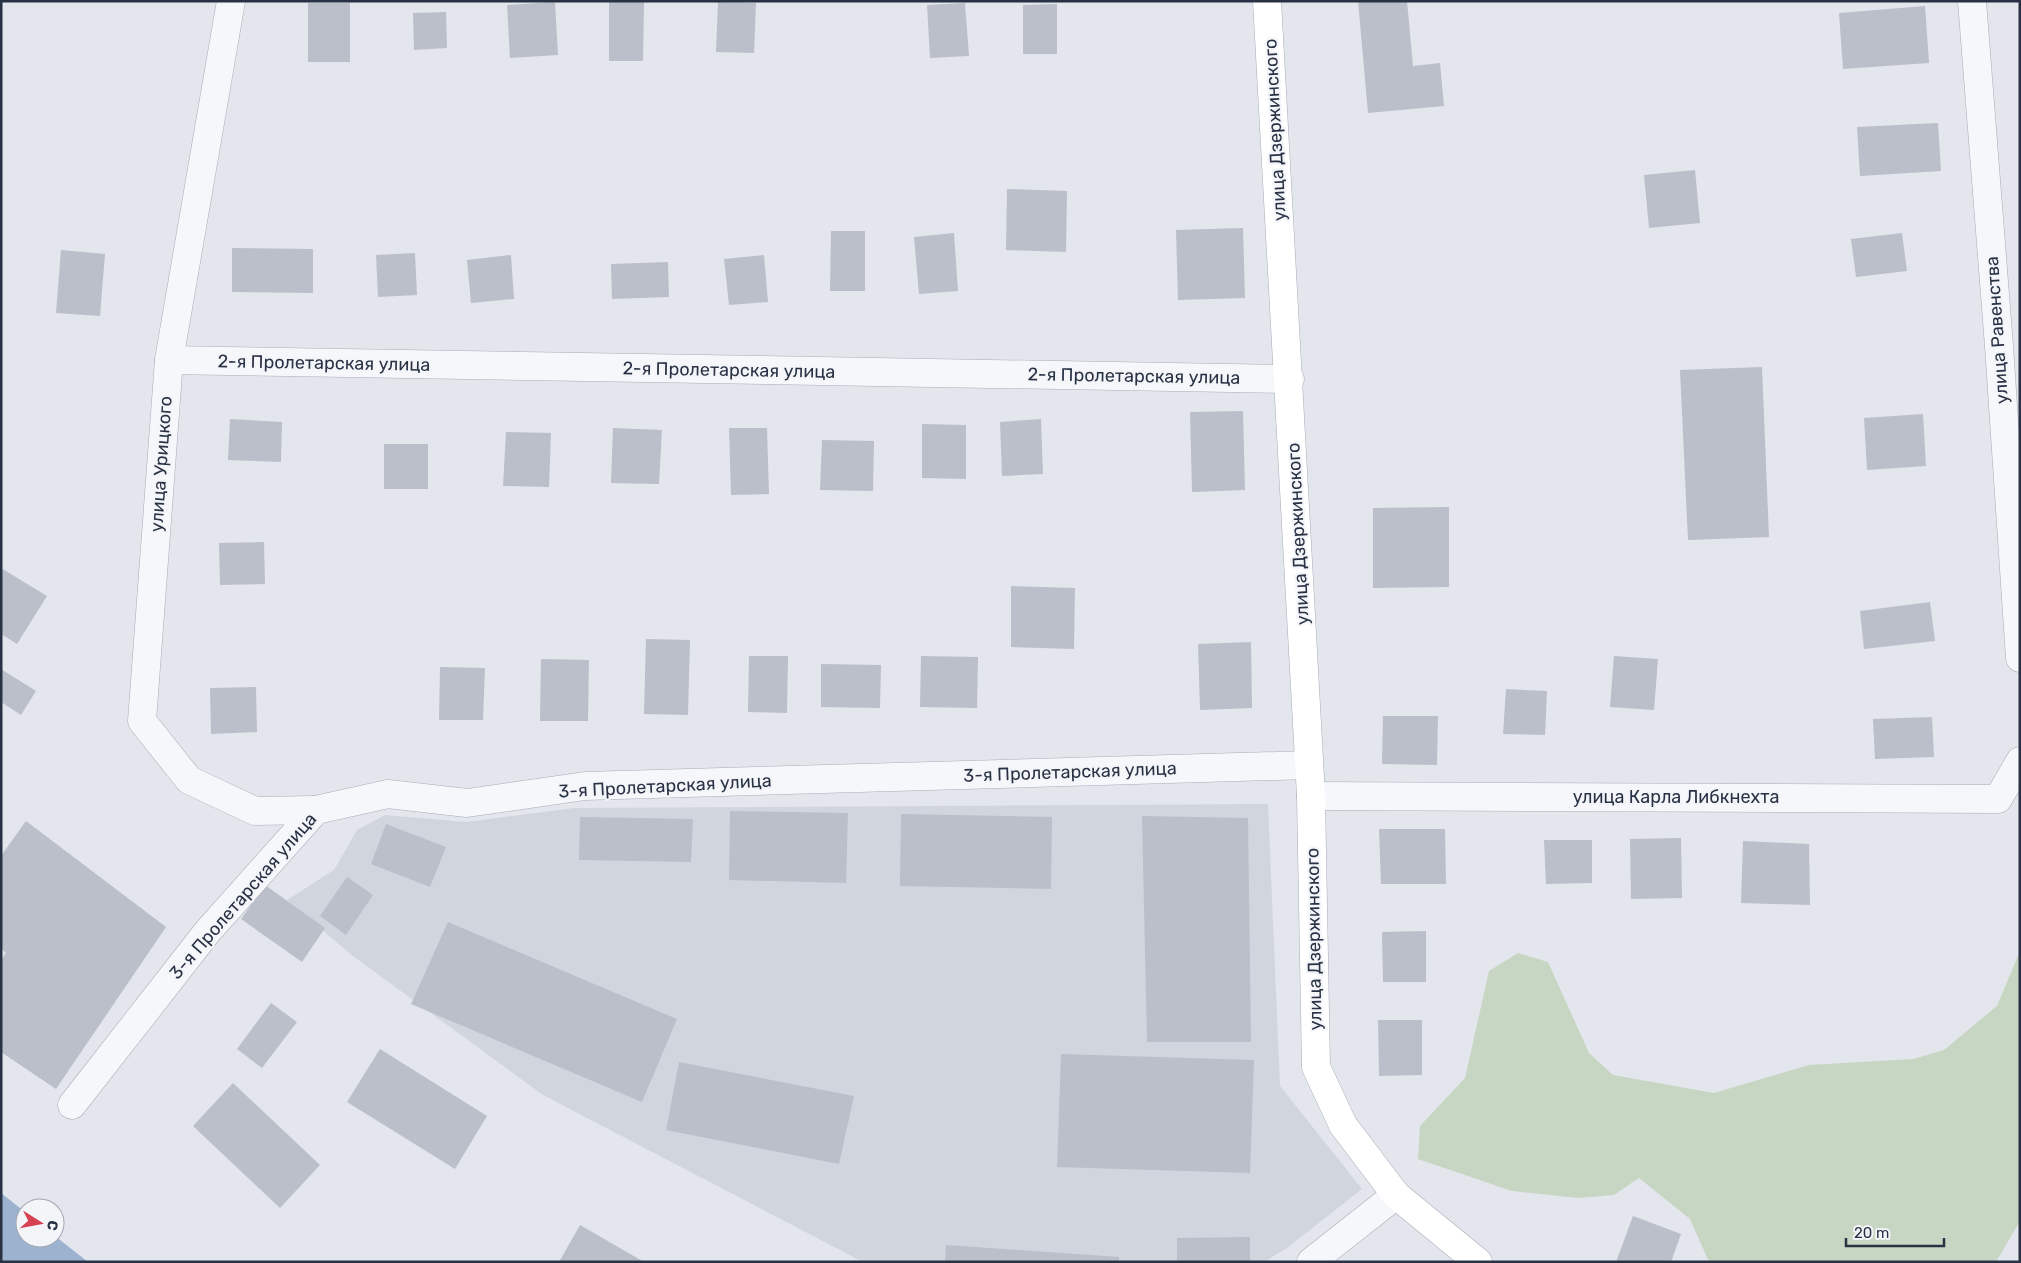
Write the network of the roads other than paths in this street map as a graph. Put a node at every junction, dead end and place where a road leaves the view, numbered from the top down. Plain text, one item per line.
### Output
1 (231, 1) edge
2 (1268, 1) edge
3 (1972, 1) edge
4 (2009, 346) edge
5 (169, 360) junction
6 (1290, 379) junction
7 (2020, 658) edge
8 (2020, 761) edge
9 (1309, 765) junction
10 (1311, 796) junction
11 (316, 810) junction
12 (72, 1105) dead end
13 (1396, 1194) junction
14 (1312, 1262) edge
15 (1478, 1262) edge

1 - 5 street, улица Урицкого
2 - 6 street, улица Дзержинского
3 - 4 street, улица Равенства
4 - 7 street, улица Равенства
5 - 6 street, 2-я Пролетарская улица
5 - 11 street, улица Урицкого
6 - 9 street, улица Дзержинского
8 - 10 street, улица Карла Либкнехта
9 - 10 street, улица Дзержинского
9 - 11 street, 3-я Пролетарская улица
10 - 13 street, улица Дзержинского
11 - 12 street, 3-я Пролетарская улица
13 - 14 street
13 - 15 street

